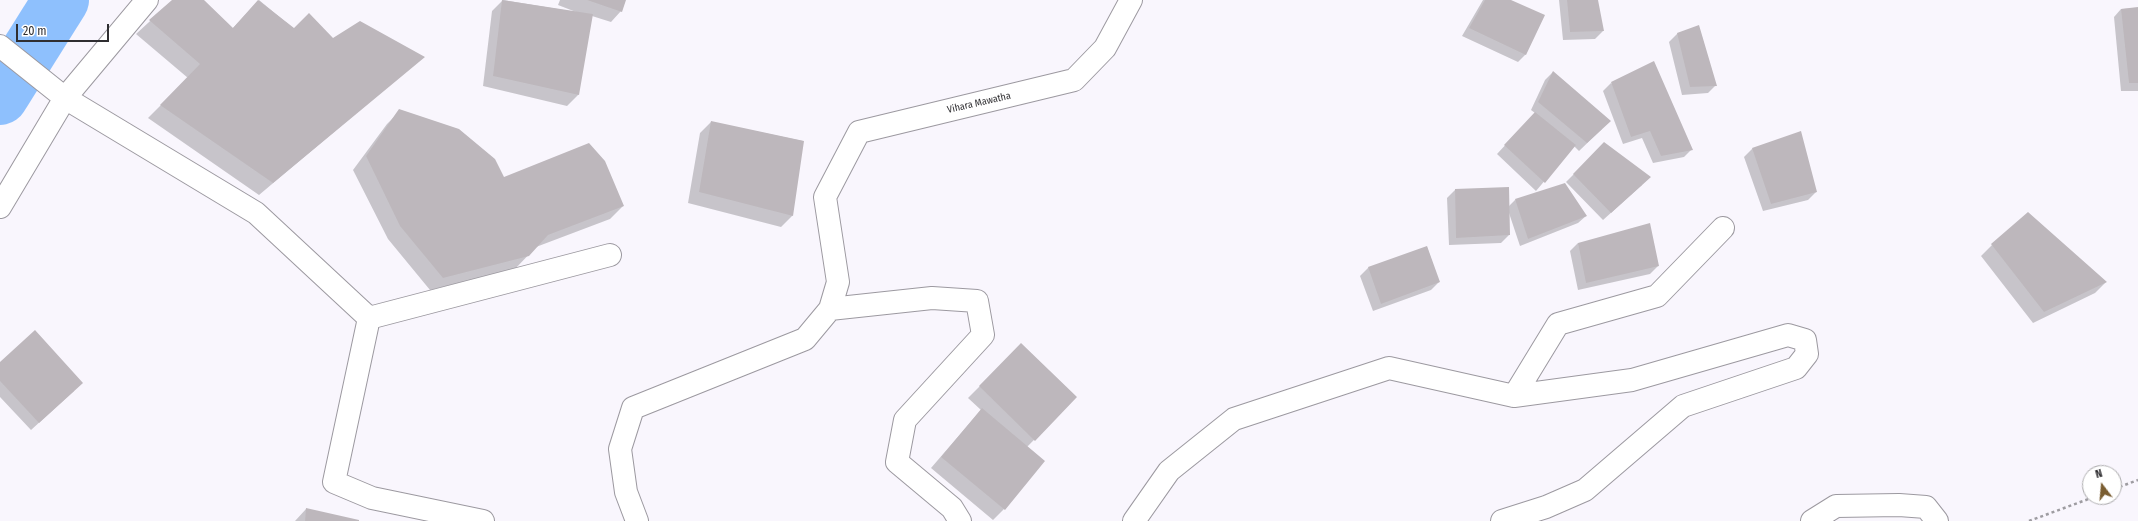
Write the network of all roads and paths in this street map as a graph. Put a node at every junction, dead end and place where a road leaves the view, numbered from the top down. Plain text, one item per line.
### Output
1 (147, 0) edge
2 (1131, 0) edge
3 (0, 46) edge
4 (66, 98) junction
5 (0, 207) edge
6 (1723, 228) dead end
7 (610, 255) dead end
8 (830, 308) junction
9 (369, 318) junction
10 (1514, 396) junction
11 (2138, 480) edge
12 (2122, 487) edge
13 (2082, 501) edge
14 (483, 521) edge
15 (637, 521) edge
16 (960, 521) edge
17 (1134, 521) edge
18 (1502, 521) edge
19 (1812, 521) edge
20 (1937, 521) edge
21 (2029, 521) edge

1 - 4 street
2 - 8 street, Vihara Mawatha
3 - 4 street
4 - 5 street
4 - 9 street
6 - 10 street
7 - 9 street
8 - 15 street
8 - 16 street
9 - 14 street
10 - 17 street
10 - 18 street
11 - 12 path
13 - 21 path
19 - 20 street

